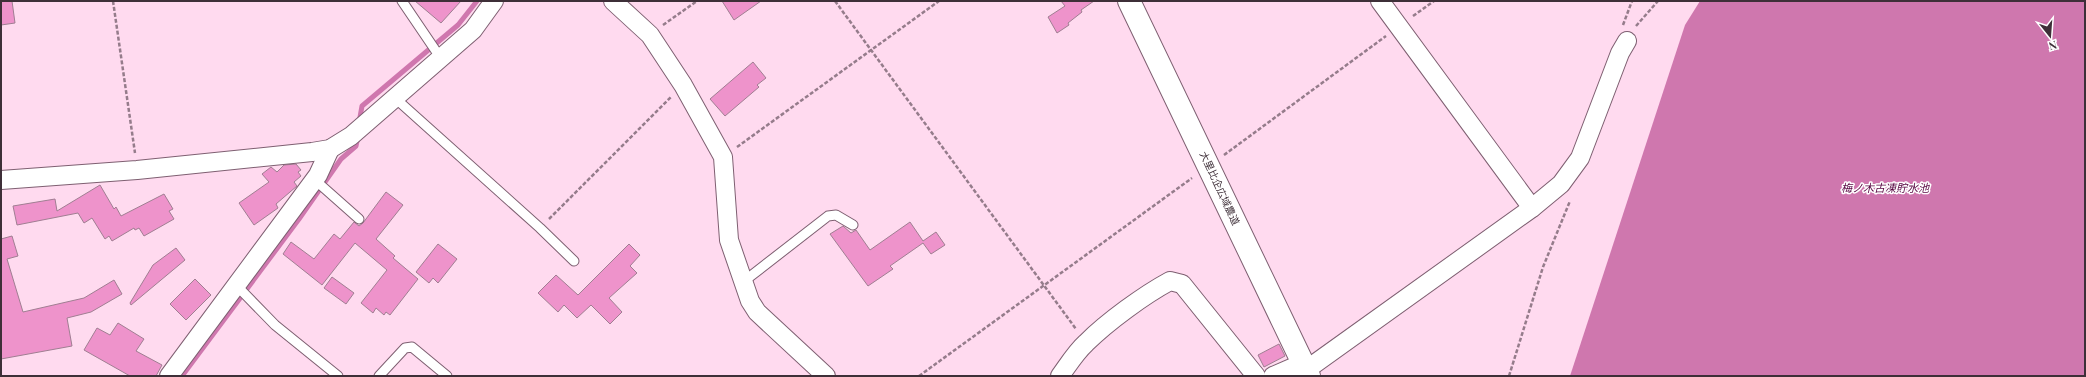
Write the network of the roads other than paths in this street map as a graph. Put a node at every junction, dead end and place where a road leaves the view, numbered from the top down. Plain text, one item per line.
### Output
1 (402, 1) edge
2 (494, 1) edge
3 (613, 1) edge
4 (1129, 1) edge
5 (1380, 1) edge
6 (1625, 33) road end
7 (440, 57) junction
8 (395, 98) junction
9 (330, 148) junction
10 (1, 180) edge
11 (315, 180) junction
12 (1532, 208) junction
13 (359, 219) dead end
14 (853, 225) dead end
15 (574, 261) dead end
16 (742, 282) junction
17 (237, 286) junction
18 (1306, 369) edge
19 (169, 376) edge
20 (338, 376) edge
21 (379, 376) edge
22 (447, 376) edge
23 (826, 376) edge
24 (1060, 376) edge
25 (1256, 376) edge
26 (1273, 376) edge

1 - 7 lane
2 - 7 street
3 - 16 street
4 - 18 street, 大里比企広域農道
5 - 12 street
6 - 12 street
7 - 8 street
8 - 9 street
8 - 15 lane
9 - 10 street
9 - 11 street
11 - 13 lane
11 - 17 street
12 - 18 street
14 - 16 lane
16 - 23 street
17 - 19 street
17 - 20 lane
18 - 26 street
21 - 22 lane
24 - 25 street

